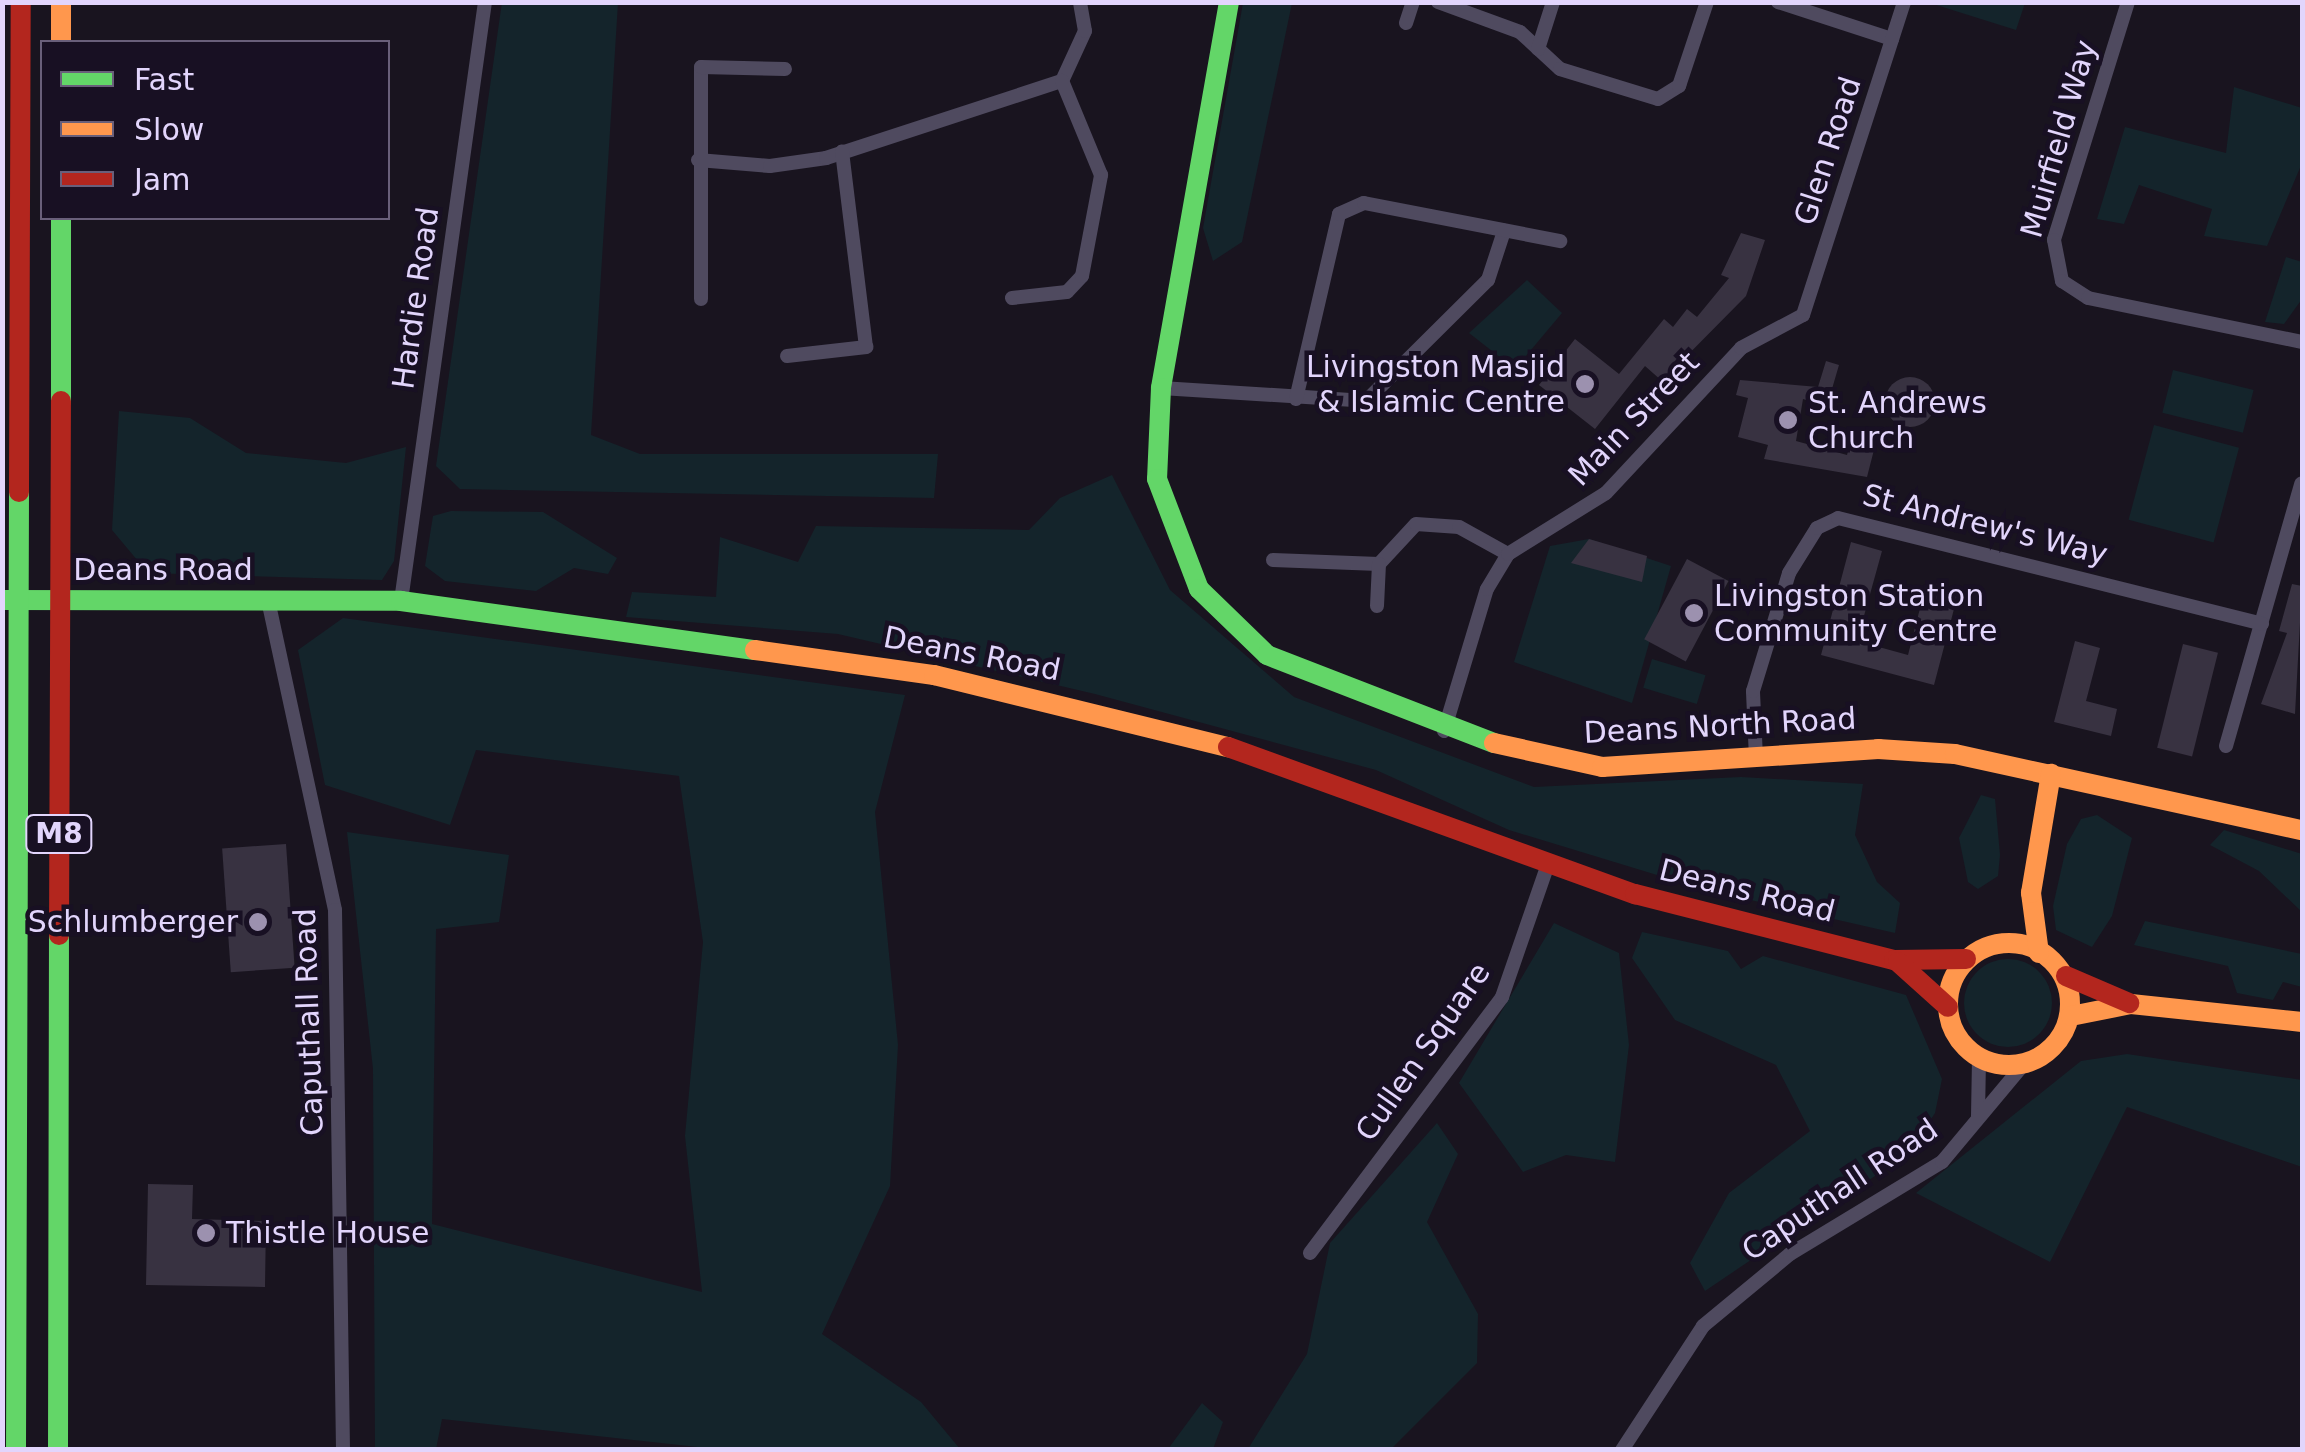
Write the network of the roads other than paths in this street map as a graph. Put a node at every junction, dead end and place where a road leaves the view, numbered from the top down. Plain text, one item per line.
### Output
1 (22, 2) edge
2 (62, 2) edge
3 (485, 2) edge
4 (1080, 2) edge
5 (1229, 2) edge
6 (1413, 2) edge
7 (1438, 2) edge
8 (1553, 2) edge
9 (1707, 2) edge
10 (1778, 2) edge
11 (1904, 2) edge
12 (2128, 2) edge
13 (1406, 23) dead end
14 (1892, 39) junction
15 (61, 40) edge
16 (1538, 49) junction
17 (785, 69) dead end
18 (1062, 81) junction
19 (842, 151) junction
20 (698, 160) junction
21 (61, 220) edge
22 (1504, 230) junction
23 (1560, 242) dead end
24 (1012, 298) dead end
25 (701, 299) dead end
26 (1803, 315) joint
27 (2302, 339) edge
28 (786, 356) dead end
29 (1161, 388) junction
30 (1296, 399) junction
31 (2301, 484) edge
32 (1508, 554) junction
33 (1273, 560) dead end
34 (1379, 564) junction
35 (2, 600) edge
36 (268, 600) junction
37 (401, 601) junction
38 (1377, 606) dead end
39 (2262, 624) junction
40 (1444, 730) junction
41 (2226, 746) dead end
42 (1756, 758) junction
43 (2051, 774) junction
44 (2302, 830) edge
45 (1547, 866) junction
46 (2031, 893) junction
47 (2004, 942) junction
48 (2039, 953) junction
49 (1966, 959) junction
50 (1894, 960) junction
51 (2066, 976) junction
52 (2131, 1004) junction
53 (1948, 1007) junction
54 (2071, 1016) junction
55 (2302, 1022) edge
56 (1979, 1057) junction
57 (2024, 1064) junction
58 (1978, 1116) junction
59 (1310, 1253) dead end
60 (16, 1450) edge
61 (58, 1450) edge
62 (343, 1450) edge
63 (1622, 1450) edge

1 - 60 main road, M8
2 - 15 main road
3 - 37 street, Hardie Road
4 - 18 street
5 - 29 main road, Deans North Road
6 - 13 street
7 - 16 street
8 - 16 street
9 - 16 street
10 - 14 street
11 - 14 street, Glen Road
12 - 27 street, Muirfield Way
14 - 26 street, Glen Road
17 - 20 street
18 - 19 street
18 - 24 street
19 - 20 street
19 - 28 street
20 - 25 street
21 - 61 main road, M8
22 - 23 street
22 - 30 street
22 - 30 street
26 - 32 street, Main Street
29 - 30 street
29 - 40 main road, Deans North Road
31 - 39 street
32 - 34 street
32 - 40 street, Main Street
33 - 34 street
34 - 38 street
35 - 36 main road, Deans Road
36 - 37 main road, Deans Road
36 - 62 street, Caputhall Road
37 - 45 main road, Deans Road
39 - 41 street
39 - 42 street, St Andrew's Way
40 - 42 main road, Deans North Road
42 - 43 main road, Deans North Road
43 - 44 main road, Deans North Road
43 - 46 main road
45 - 50 main road, Deans Road
45 - 59 street, Cullen Square
46 - 47 main road
46 - 48 main road
47 - 48 main road
47 - 49 main road
48 - 51 main road
49 - 50 main road, Deans Road
49 - 53 main road
50 - 53 main road, Deans Road
51 - 52 main road
51 - 54 main road
52 - 54 main road
52 - 55 main road
53 - 56 main road
54 - 57 main road
56 - 57 main road
56 - 58 street, Caputhall Road
57 - 58 street, Caputhall Road
58 - 63 street, Caputhall Road

